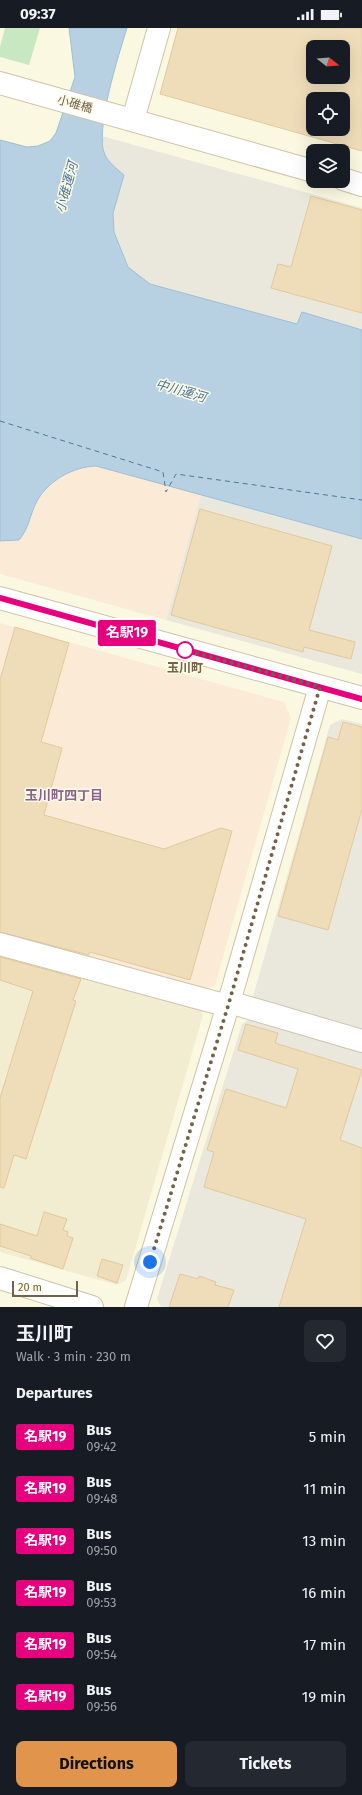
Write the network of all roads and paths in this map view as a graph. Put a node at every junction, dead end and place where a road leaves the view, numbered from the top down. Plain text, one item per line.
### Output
1 (159, 28) edge
2 (0, 83) edge
3 (125, 118) junction
4 (306, 169) edge
5 (350, 181) edge
6 (362, 185) edge
7 (0, 598) edge
8 (320, 687) junction
9 (362, 698) edge
10 (0, 944) edge
11 (228, 1004) junction
12 (362, 1041) edge
13 (0, 1278) edge
14 (92, 1307) edge
15 (136, 1307) edge

1 - 3 street
2 - 3 street, 小碓橋
3 - 4 street, 小碓橋
5 - 6 street
7 - 8 street
8 - 9 street
8 - 11 street
10 - 11 street
11 - 12 street
11 - 15 street
13 - 14 street

